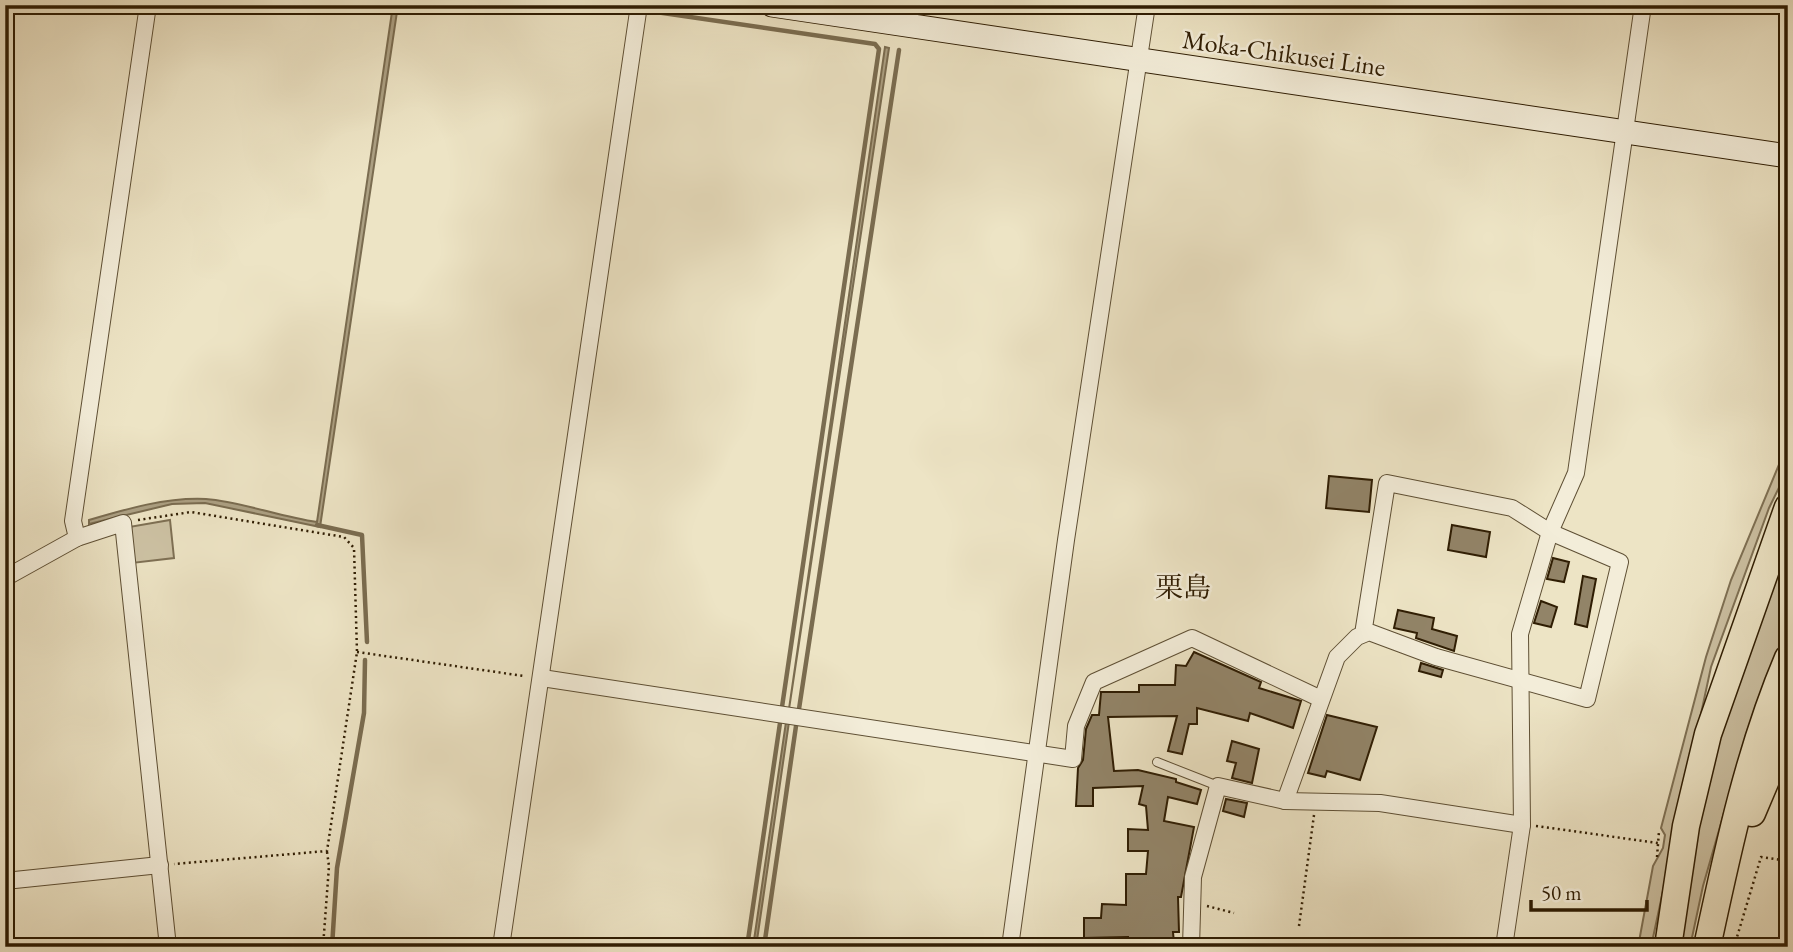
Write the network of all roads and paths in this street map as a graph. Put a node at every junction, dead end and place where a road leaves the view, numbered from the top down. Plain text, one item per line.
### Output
1 (148, 5) edge
2 (639, 5) edge
3 (772, 5) edge
4 (1147, 5) edge
5 (1643, 5) edge
6 (1139, 60) junction
7 (1625, 132) junction
8 (1788, 156) edge
9 (1788, 507) edge
10 (123, 523) junction
11 (1550, 532) junction
12 (77, 538) junction
13 (5, 578) edge
14 (1363, 634) junction
15 (357, 652) junction
16 (1788, 658) edge
17 (542, 678) junction
18 (1523, 682) junction
19 (1321, 699) junction
20 (1788, 728) edge
21 (1039, 752) junction
22 (1157, 762) dead end
23 (1218, 786) junction
24 (1284, 801) junction
25 (1316, 802) junction
26 (1522, 824) junction
27 (1660, 831) dead end
28 (1658, 843) junction
29 (327, 851) junction
30 (1657, 857) dead end
31 (1788, 861) edge
32 (160, 865) junction
33 (5, 881) edge
34 (1717, 897) junction
35 (1193, 905) junction
36 (1234, 914) dead end
37 (1298, 926) dead end
38 (168, 947) edge
39 (323, 947) edge
40 (501, 947) edge
41 (1010, 947) edge
42 (1191, 947) edge
43 (1504, 947) edge
44 (1668, 947) edge
45 (1707, 947) edge
46 (1734, 947) edge

1 - 12 street
2 - 17 street
3 - 6 main road, Moka-Chikusei Line
4 - 6 street
5 - 7 street
6 - 7 main road, Moka-Chikusei Line
6 - 21 street
7 - 8 main road, Moka-Chikusei Line
7 - 11 street
9 - 44 highway
10 - 12 street
10 - 15 path
10 - 32 street
11 - 14 street
11 - 18 street
11 - 18 street
12 - 13 street
14 - 18 street
14 - 19 street
15 - 17 path
15 - 29 path
16 - 34 highway
17 - 21 street
17 - 40 street
18 - 26 street
19 - 21 street
19 - 24 street
20 - 34 highway
21 - 41 street
22 - 23 lane
23 - 24 street
23 - 35 street
24 - 25 street
25 - 26 street
25 - 37 path
26 - 28 path
26 - 43 street
27 - 28 path
28 - 30 path
29 - 32 path
29 - 39 path
31 - 46 path
32 - 33 street
32 - 38 street
34 - 45 highway
35 - 36 path
35 - 42 street

